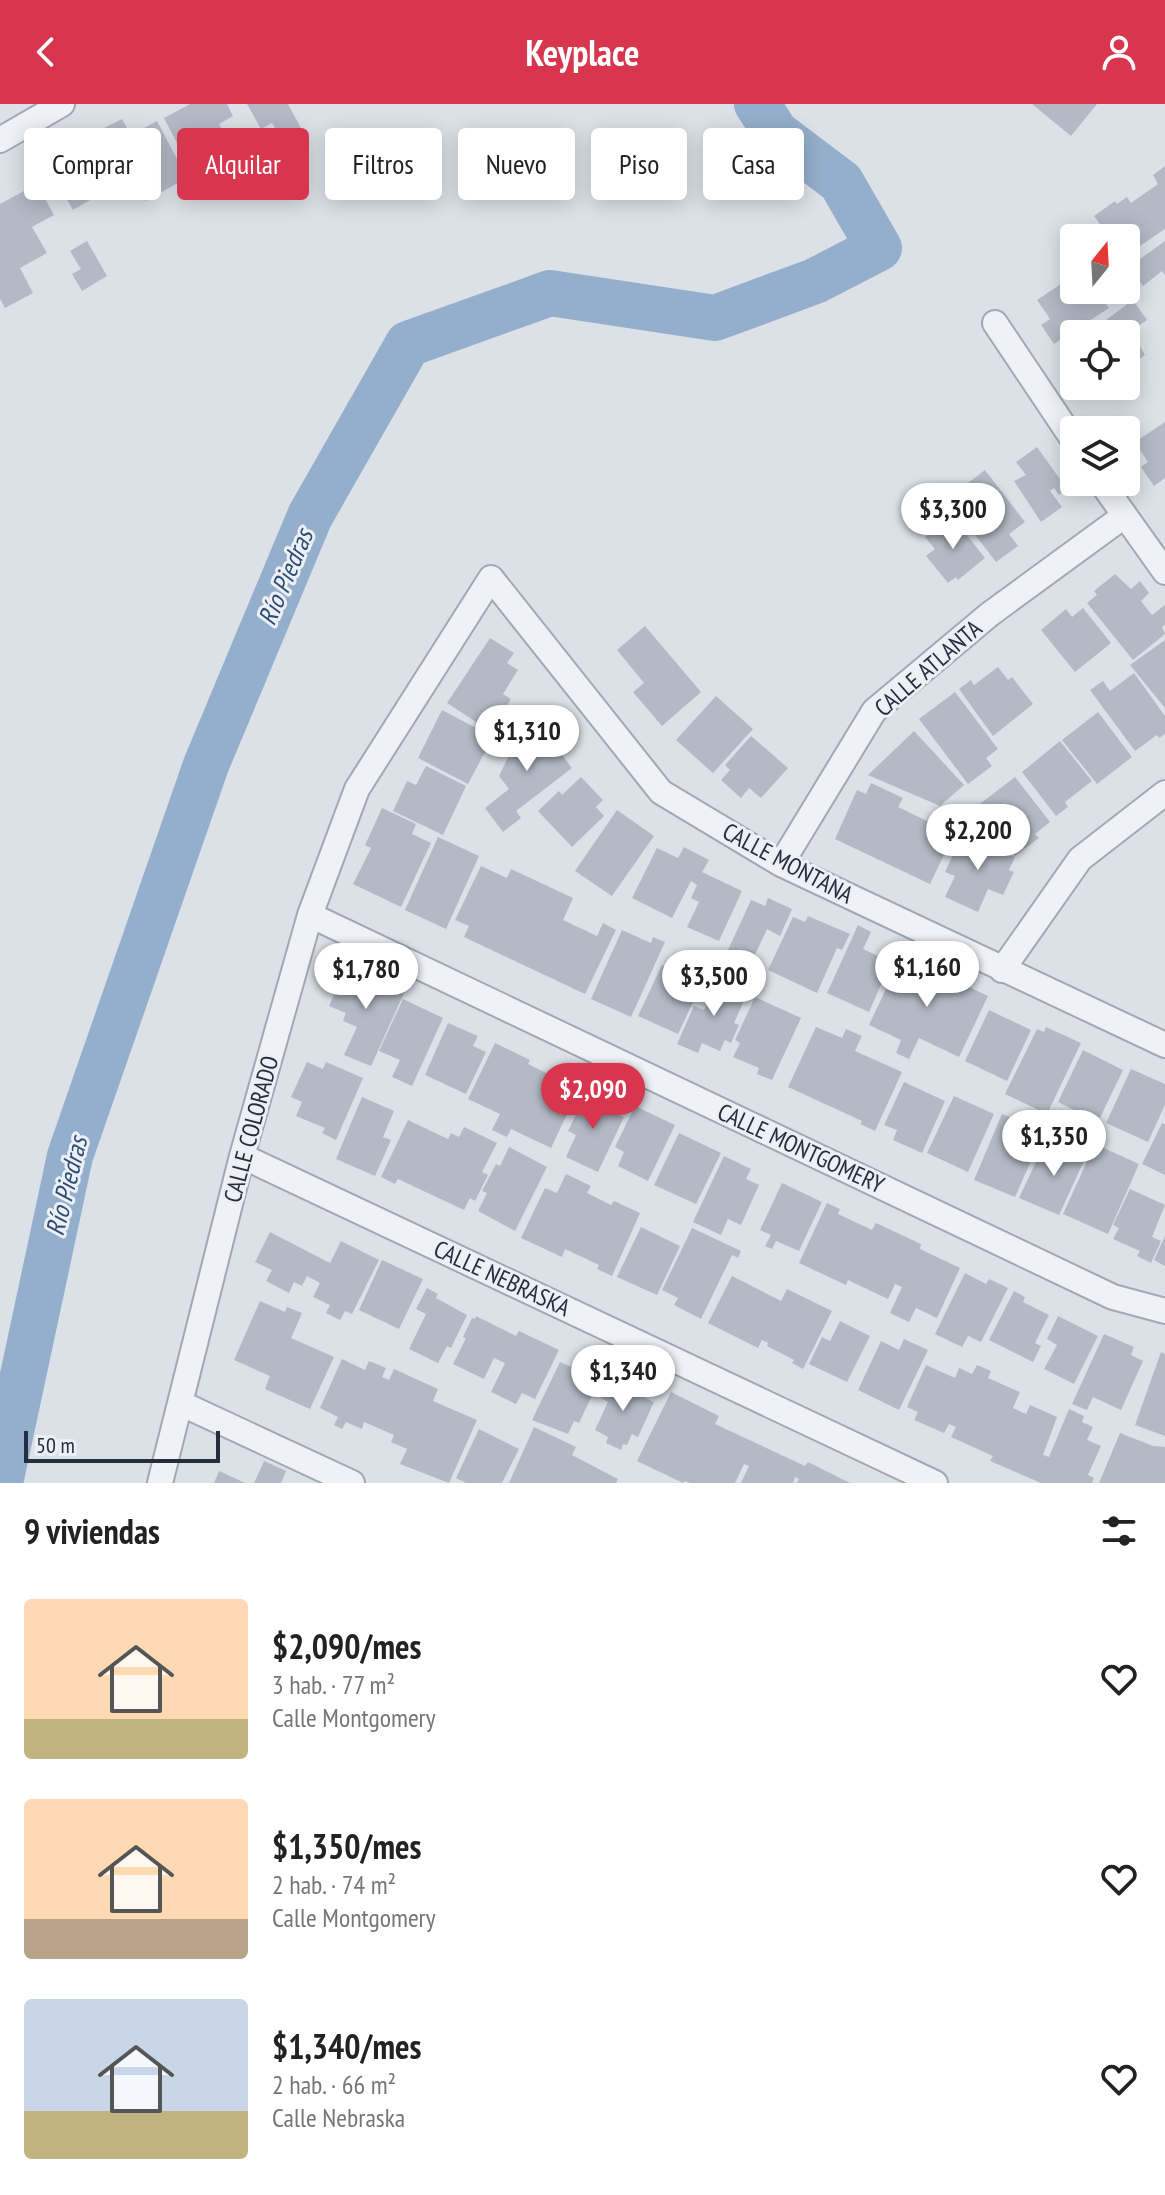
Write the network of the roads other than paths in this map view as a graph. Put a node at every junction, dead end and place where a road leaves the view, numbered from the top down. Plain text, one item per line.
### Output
1 (62, 104) edge
2 (0, 140) edge
3 (995, 323) dead end
4 (1060, 420) edge
5 (1110, 496) edge
6 (1124, 516) junction
7 (1165, 572) edge
8 (491, 578) joint
9 (1165, 793) edge
10 (781, 864) junction
11 (310, 915) junction
12 (1002, 970) junction
13 (1165, 1045) edge
14 (242, 1156) junction
15 (1165, 1311) edge
16 (180, 1403) junction
17 (160, 1483) edge
18 (352, 1483) edge
19 (935, 1483) edge

1 - 2 street
3 - 4 street
5 - 6 street
6 - 7 street
6 - 10 street, CALLE ATLANTA
8 - 10 street, CALLE MONTANA
8 - 11 street, CALLE COLORADO
9 - 12 street
10 - 12 street, CALLE MONTANA
11 - 14 street, CALLE COLORADO
11 - 15 street, CALLE MONTGOMERY
12 - 13 street, CALLE MONTANA
14 - 16 street, CALLE COLORADO
14 - 19 street, CALLE NEBRASKA
16 - 17 street, CALLE COLORADO
16 - 18 street

